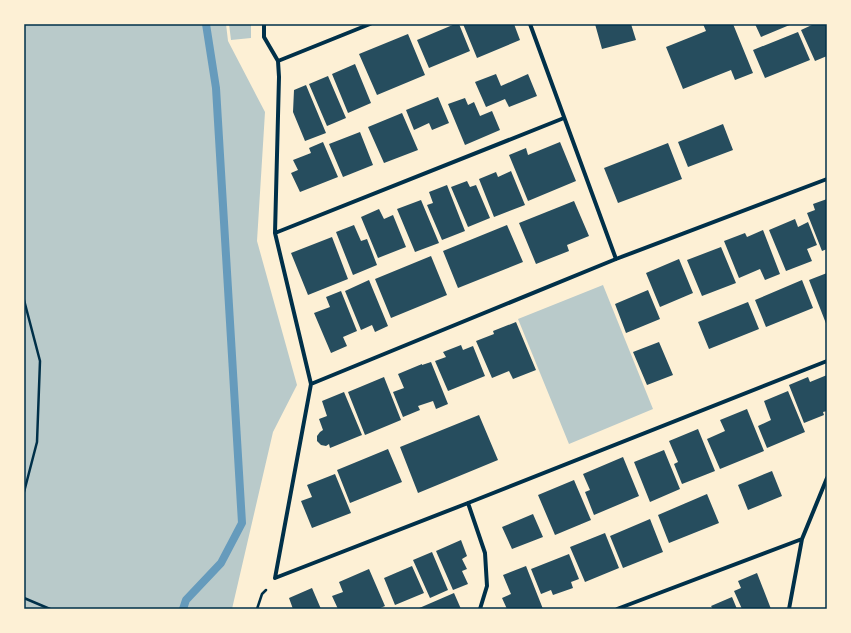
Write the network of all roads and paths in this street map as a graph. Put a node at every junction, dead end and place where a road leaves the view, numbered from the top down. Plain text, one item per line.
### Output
1 (264, 24) edge
2 (370, 24) edge
3 (530, 24) edge
4 (278, 61) junction
5 (564, 118) junction
6 (827, 180) edge
7 (275, 234) junction
8 (616, 259) junction
9 (24, 300) edge
10 (827, 361) edge
11 (311, 384) junction
12 (827, 478) edge
13 (24, 492) edge
14 (468, 503) junction
15 (802, 539) junction
16 (275, 578) junction
17 (24, 598) edge
18 (50, 609) edge
19 (257, 609) edge
20 (480, 609) edge
21 (617, 609) edge
22 (789, 609) edge

1 - 4 street
2 - 4 street
3 - 5 street
4 - 7 street
5 - 7 street
5 - 8 street
6 - 8 street
7 - 11 street
8 - 11 street
9 - 13 path
10 - 14 street
11 - 16 street
12 - 15 street
14 - 16 street
14 - 20 street
15 - 21 street
15 - 22 street
16 - 19 path
17 - 18 path

